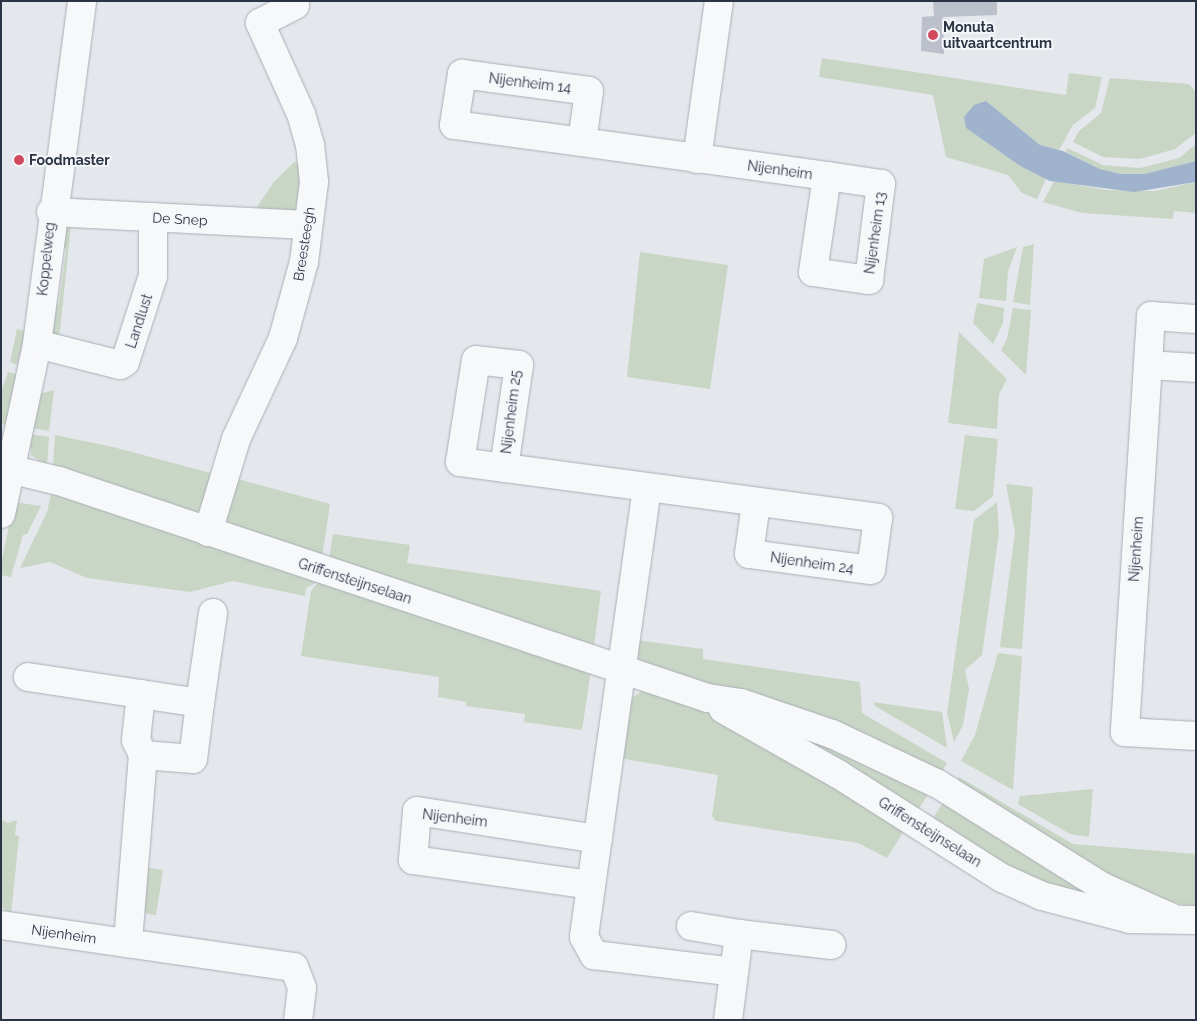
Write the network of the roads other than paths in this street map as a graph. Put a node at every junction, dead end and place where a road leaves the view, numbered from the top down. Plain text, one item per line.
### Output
1 (82, 1) edge
2 (293, 1) edge
3 (719, 1) edge
4 (582, 142) junction
5 (697, 159) junction
6 (827, 176) junction
7 (51, 212) junction
8 (154, 217) junction
9 (308, 225) junction
10 (813, 272) joint
11 (1196, 319) edge
12 (37, 344) junction
13 (1148, 365) junction
14 (1196, 368) edge
15 (7, 468) edge
16 (504, 468) dead end
17 (647, 488) junction
18 (756, 503) junction
19 (1, 514) edge
20 (208, 532) junction
21 (213, 613) dead end
22 (624, 667) junction
23 (28, 677) dead end
24 (141, 694) junction
25 (708, 698) junction
26 (200, 703) junction
27 (1196, 736) edge
28 (143, 755) junction
29 (598, 839) junction
30 (591, 886) junction
31 (1183, 919) edge
32 (1, 925) edge
33 (690, 926) dead end
34 (739, 934) junction
35 (128, 943) junction
36 (831, 945) dead end
37 (734, 972) junction
38 (298, 1020) edge
39 (728, 1020) edge

1 - 7 street, Koppelweg
2 - 9 street, Breesteegh
3 - 5 street
4 - 4 street, Nijenheim 14
4 - 5 street, Nijenheim
5 - 6 street, Nijenheim
6 - 10 street, Nijenheim
6 - 10 street, Nijenheim 13
7 - 8 street, De Snep
7 - 12 street, Koppelweg
8 - 9 street, De Snep
8 - 12 street, Landlust
9 - 20 street, Breesteegh
11 - 13 street, Nijenheim
12 - 15 street, Koppelweg
13 - 14 street
13 - 27 street, Nijenheim
15 - 19 street, Koppelweg
15 - 20 street, Griffensteijnselaan
16 - 17 street, Nijenheim 25
17 - 18 street, Nijenheim 24
17 - 22 street
18 - 18 street, Nijenheim 24
20 - 22 street, Griffensteijnselaan
21 - 26 street
22 - 25 street, Griffensteijnselaan
22 - 29 street
23 - 24 street
24 - 26 street
24 - 28 street
25 - 31 street, Griffensteijnselaan
25 - 31 street, Griffensteijnselaan
26 - 28 street
28 - 35 street
29 - 30 street
29 - 30 street, Nijenheim
30 - 37 street
32 - 35 street, Nijenheim
33 - 34 street
34 - 36 street
34 - 37 street
35 - 38 street, Nijenheim
37 - 39 street

